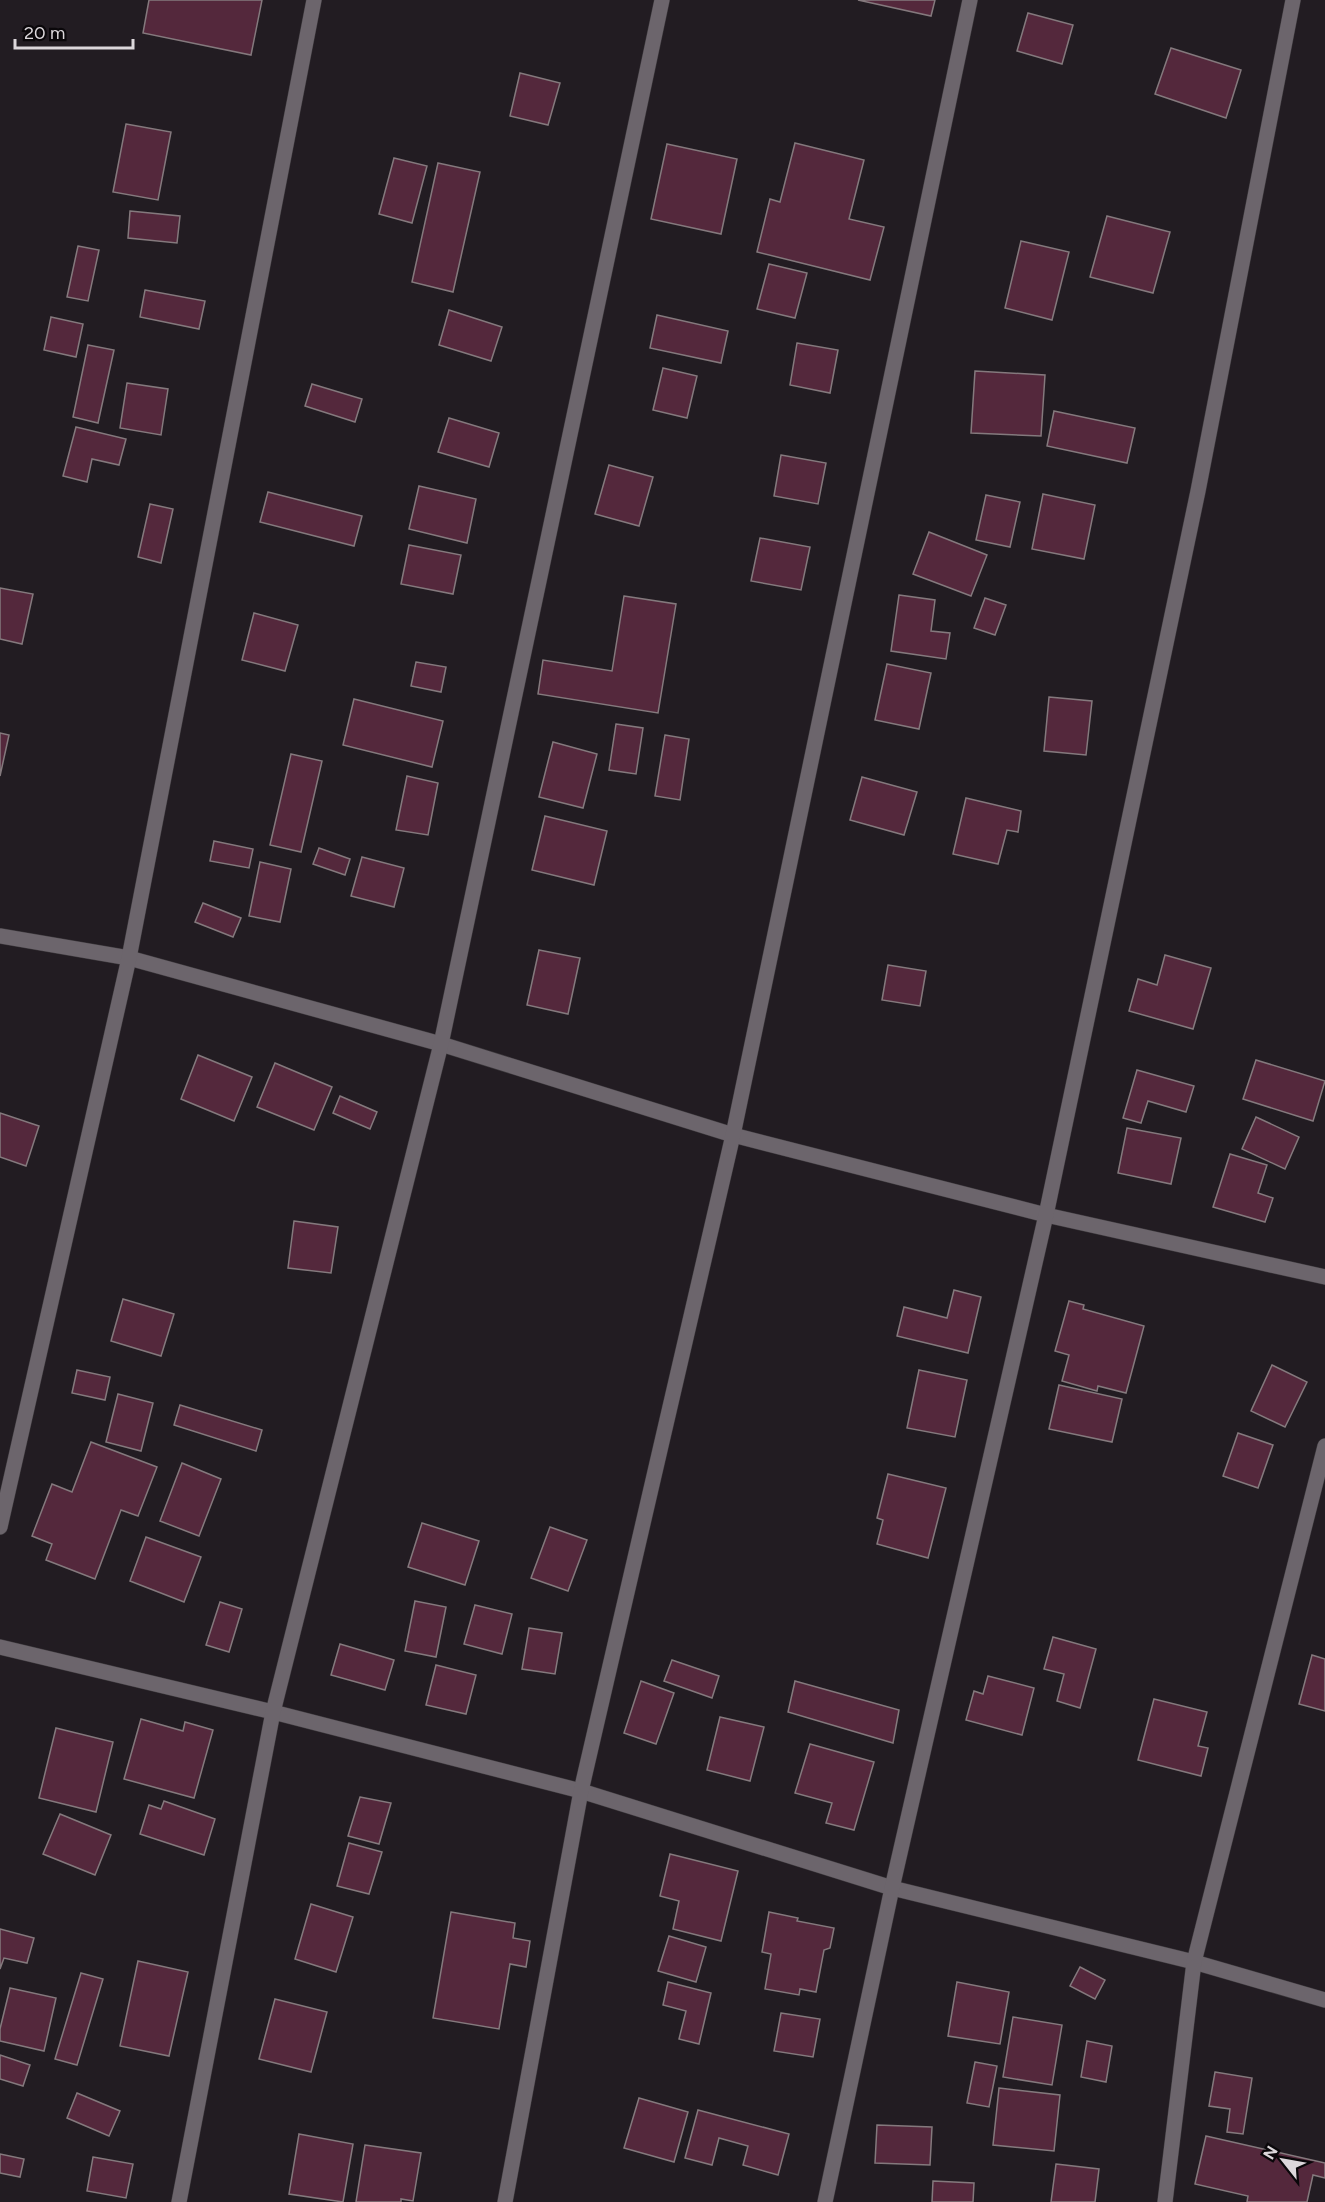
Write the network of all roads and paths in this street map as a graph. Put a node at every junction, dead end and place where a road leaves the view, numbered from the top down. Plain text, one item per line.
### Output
1 (314, 0) edge
2 (662, 0) edge
3 (970, 0) edge
4 (1293, 0) edge
5 (0, 936) edge
6 (129, 958) junction
7 (441, 1044) junction
8 (733, 1135) junction
9 (1046, 1215) junction
10 (1325, 1277) edge
11 (1325, 1446) edge
12 (0, 1527) edge
13 (0, 1647) edge
14 (273, 1712) junction
15 (581, 1791) junction
16 (892, 1888) junction
17 (1194, 1962) junction
18 (1325, 2000) edge
19 (179, 2202) edge
20 (505, 2202) edge
21 (825, 2202) edge
22 (1165, 2202) edge

1 - 6 street
2 - 7 street
3 - 8 street
4 - 9 street
5 - 6 street
6 - 7 street
6 - 12 street
7 - 8 street
7 - 14 street
8 - 9 street
8 - 15 street
9 - 10 street
9 - 16 street
11 - 17 street
13 - 14 street
14 - 15 street
14 - 19 street
15 - 16 street
15 - 20 street
16 - 17 street
16 - 21 street
17 - 18 street
17 - 22 street

